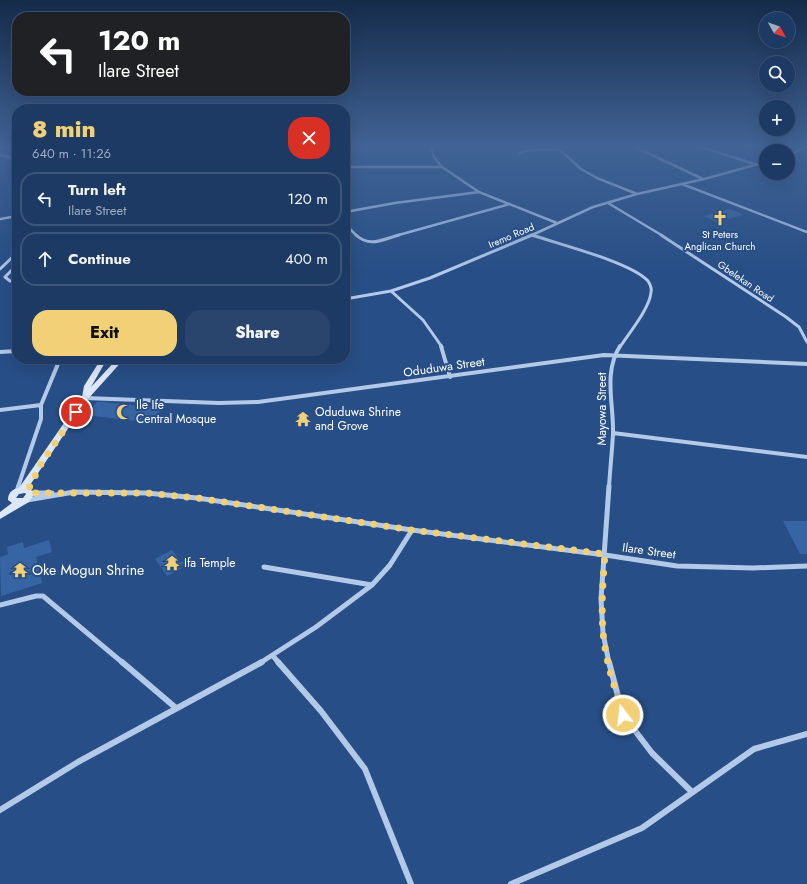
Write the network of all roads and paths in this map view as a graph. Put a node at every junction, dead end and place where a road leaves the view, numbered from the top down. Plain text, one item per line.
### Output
1 (474, 188) edge
2 (623, 188) edge
3 (663, 188) edge
4 (693, 188) edge
5 (480, 192) junction
6 (637, 194) junction
7 (608, 203) junction
8 (510, 204) junction
9 (350, 211) edge
10 (12, 217) edge
11 (0, 219) edge
12 (558, 223) junction
13 (350, 229) edge
14 (807, 232) edge
15 (532, 235) junction
16 (12, 258) edge
17 (0, 269) edge
18 (12, 270) edge
19 (12, 281) edge
20 (391, 291) junction
21 (350, 298) edge
22 (807, 342) edge
23 (12, 351) edge
24 (0, 352) edge
25 (614, 356) junction
26 (58, 364) edge
27 (101, 364) edge
28 (116, 364) edge
29 (807, 364) edge
30 (450, 376) junction
31 (85, 398) junction
32 (41, 405) junction
33 (0, 410) edge
34 (613, 433) junction
35 (807, 457) edge
36 (60, 493) junction
37 (23, 495) junction
38 (0, 513) edge
39 (0, 516) edge
40 (412, 530) junction
41 (605, 554) junction
42 (807, 566) edge
43 (264, 567) dead end
44 (372, 585) junction
45 (0, 605) edge
46 (273, 656) junction
47 (176, 708) junction
48 (807, 734) edge
49 (692, 792) junction
50 (0, 810) edge
51 (411, 884) edge
52 (511, 884) edge

1 - 5 street
2 - 6 street
3 - 6 street, Iremo Road
4 - 14 street
5 - 8 street
5 - 9 street
6 - 7 street, Iremo Road
7 - 12 street, Iremo Road
7 - 22 street, Gbelekan Road
8 - 12 street
8 - 13 street
10 - 11 street
12 - 15 street, Iremo Road
15 - 20 street, Iremo Road
15 - 25 street, Mayowa Street
16 - 17 street
18 - 19 street
20 - 21 street, Iremo Road
20 - 30 street
23 - 24 street
25 - 29 street, Oduduwa Street
25 - 30 street, Oduduwa Street
25 - 34 street, Mayowa Street
26 - 32 street
27 - 31 street
28 - 31 street
30 - 31 street, Oduduwa Street
31 - 37 street
32 - 33 street
32 - 37 street
34 - 35 street
34 - 41 street, Mayowa Street
36 - 37 street
36 - 37 street
36 - 40 street, Ilare Street
37 - 38 street
37 - 39 street
40 - 41 street, Ilare Street
40 - 44 street
41 - 42 street, Ilare Street
41 - 49 street, Mayowa Street
43 - 44 street
44 - 46 street
45 - 47 street
46 - 47 street
46 - 51 street
47 - 50 street
48 - 49 street
49 - 52 street

